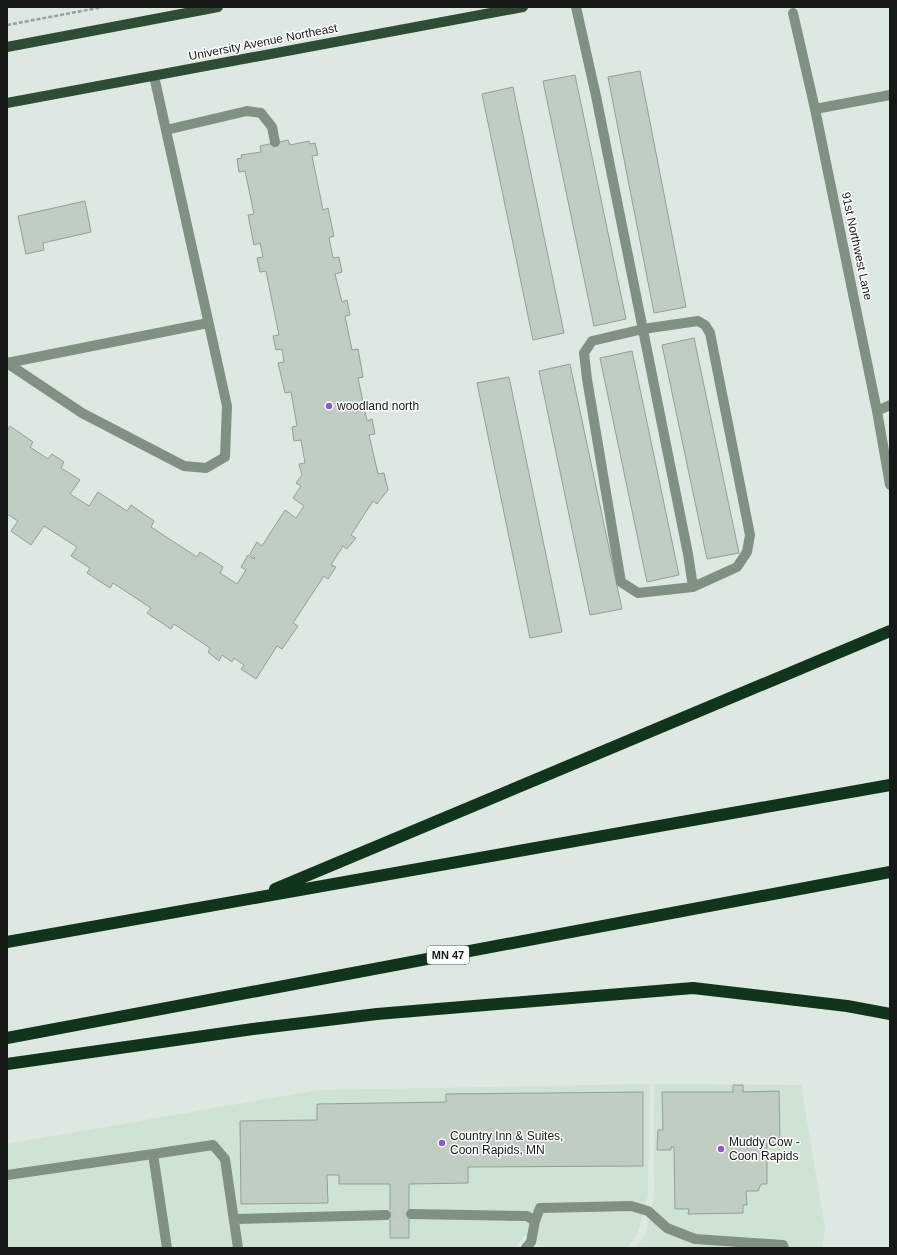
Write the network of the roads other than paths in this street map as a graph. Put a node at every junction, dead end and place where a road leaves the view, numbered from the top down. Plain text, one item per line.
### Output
1 (218, 7) edge
2 (523, 7) edge
3 (576, 7) edge
4 (793, 13) dead end
5 (7, 47) edge
6 (154, 76) junction
7 (890, 95) edge
8 (7, 103) edge
9 (815, 109) junction
10 (166, 130) junction
11 (276, 142) dead end
12 (208, 323) junction
13 (643, 329) junction
14 (7, 363) edge
15 (890, 405) edge
16 (877, 410) junction
17 (890, 485) edge
18 (693, 588) junction
19 (890, 631) edge
20 (890, 785) edge
21 (890, 872) edge
22 (254, 898) junction
23 (7, 942) edge
24 (890, 1014) edge
25 (7, 1038) edge
26 (7, 1064) edge
27 (153, 1154) junction
28 (7, 1174) edge
29 (411, 1214) tunnel mouth
30 (386, 1215) tunnel mouth
31 (234, 1219) junction
32 (535, 1221) junction
33 (531, 1246) edge
34 (167, 1248) edge
35 (238, 1248) edge
36 (784, 1248) edge

1 - 5 main road
2 - 6 main road, University Avenue Northeast
3 - 13 street
4 - 9 street, 91st Northwest Lane
6 - 8 main road, University Avenue Northeast
6 - 10 street
7 - 9 street
9 - 16 street, 91st Northwest Lane
10 - 11 street
10 - 12 street
12 - 14 street
12 - 14 street
13 - 18 street
13 - 18 street
13 - 18 street
15 - 16 street
16 - 17 street, 91st Northwest Lane
19 - 22 highway
20 - 22 highway
21 - 25 highway, MN 47
22 - 23 highway
24 - 26 highway
27 - 28 street
27 - 31 street
27 - 34 street
29 - 32 street
30 - 31 street
31 - 35 street
32 - 33 street
32 - 36 street

